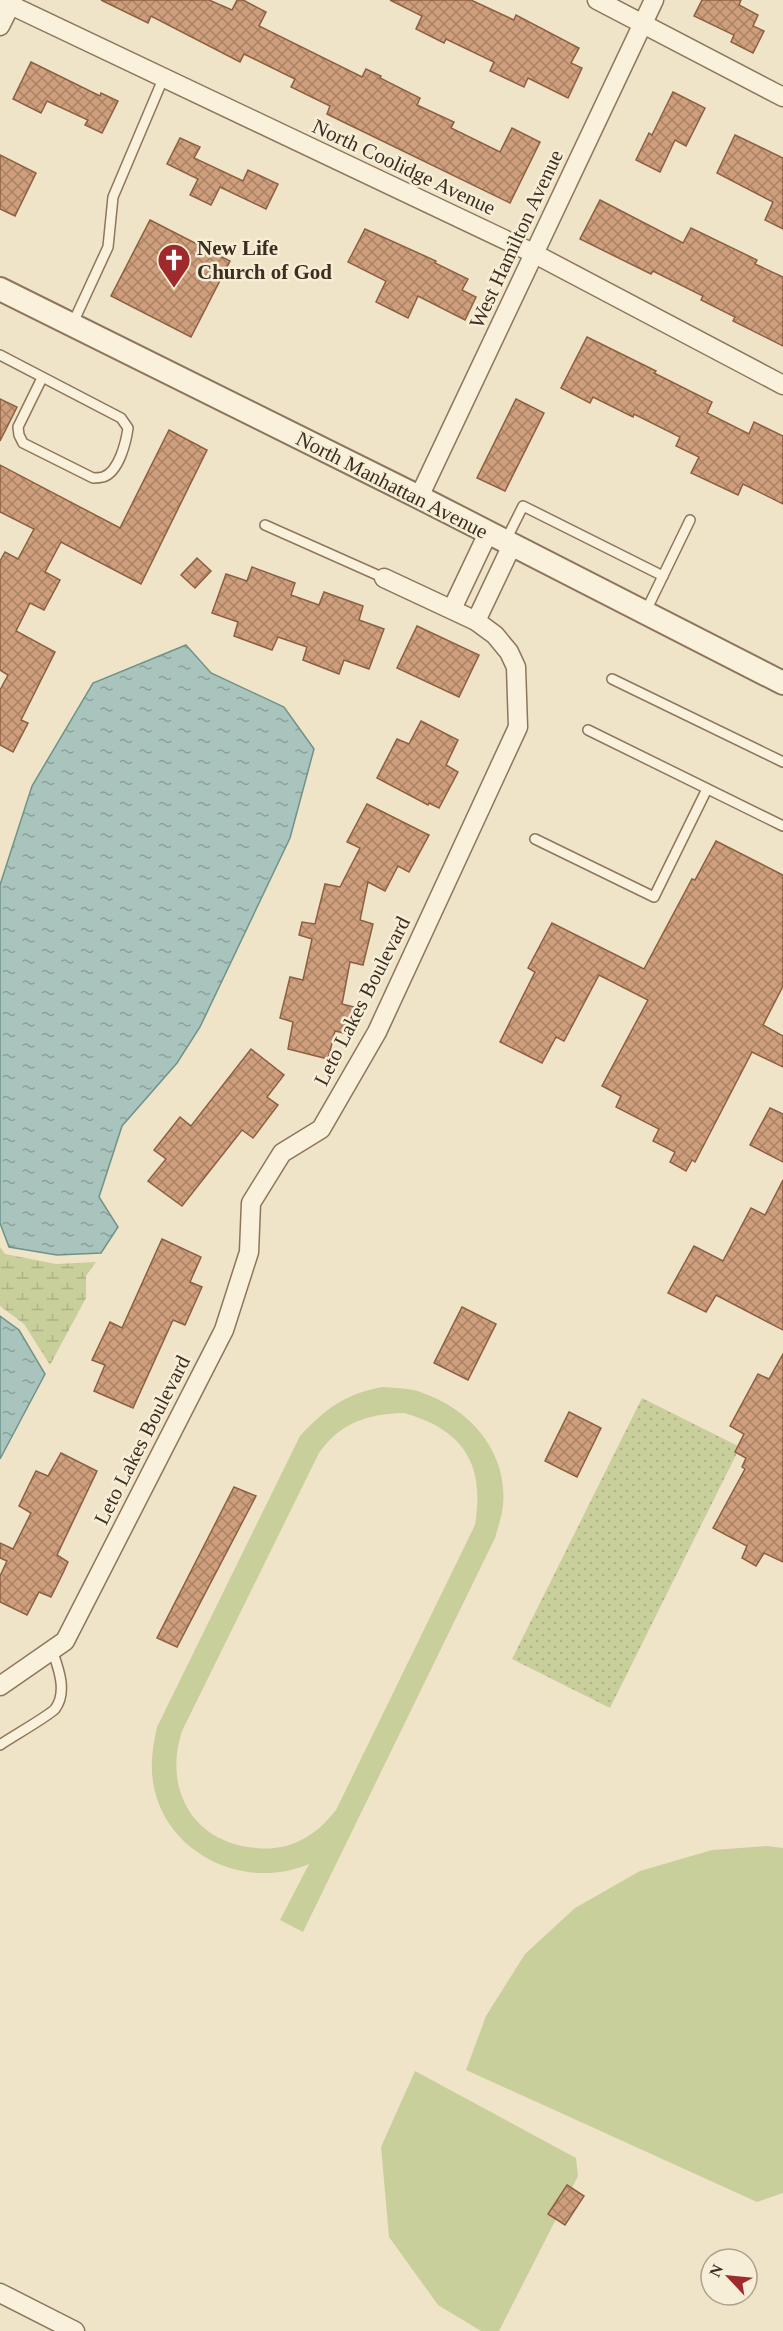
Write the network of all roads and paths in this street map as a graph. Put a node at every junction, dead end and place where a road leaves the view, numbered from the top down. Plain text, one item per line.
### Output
1 (597, 0) edge
2 (654, 0) edge
3 (8, 2) edge
4 (643, 23) junction
5 (0, 26) edge
6 (163, 79) junction
7 (783, 97) edge
8 (533, 253) junction
9 (0, 289) edge
10 (72, 325) junction
11 (0, 355) edge
12 (42, 378) junction
13 (783, 385) edge
14 (419, 497) junction
15 (690, 520) dead end
16 (265, 525) dead end
17 (502, 540) junction
18 (663, 576) junction
19 (384, 578) joint
20 (452, 609) junction
21 (645, 613) junction
22 (476, 621) junction
23 (612, 679) dead end
24 (783, 682) edge
25 (588, 730) dead end
26 (783, 762) edge
27 (707, 789) junction
28 (783, 826) edge
29 (535, 839) dead end
30 (52, 1650) junction
31 (0, 1686) edge
32 (0, 1744) edge
33 (0, 2294) edge
34 (75, 2331) edge

1 - 4 street
2 - 4 street, West Hamilton Avenue
3 - 5 street
3 - 6 street, North Coolidge Avenue
4 - 7 street
4 - 8 street, West Hamilton Avenue
6 - 8 street, North Coolidge Avenue
6 - 10 lane
8 - 13 street, North Coolidge Avenue
8 - 14 street, West Hamilton Avenue
9 - 10 street, North Manhattan Avenue
10 - 14 street, North Manhattan Avenue
11 - 12 lane
12 - 12 lane
14 - 17 street, North Manhattan Avenue
15 - 18 lane
16 - 19 lane
17 - 18 lane
17 - 20 street
17 - 21 street, North Manhattan Avenue
17 - 22 street
18 - 21 lane
19 - 20 street, Leto Lakes Boulevard
20 - 22 street, Leto Lakes Boulevard
21 - 24 street, North Manhattan Avenue
22 - 30 street, Leto Lakes Boulevard
23 - 26 lane
25 - 27 lane
27 - 28 lane
27 - 29 lane
30 - 31 street, Leto Lakes Boulevard
30 - 32 lane
33 - 34 street

